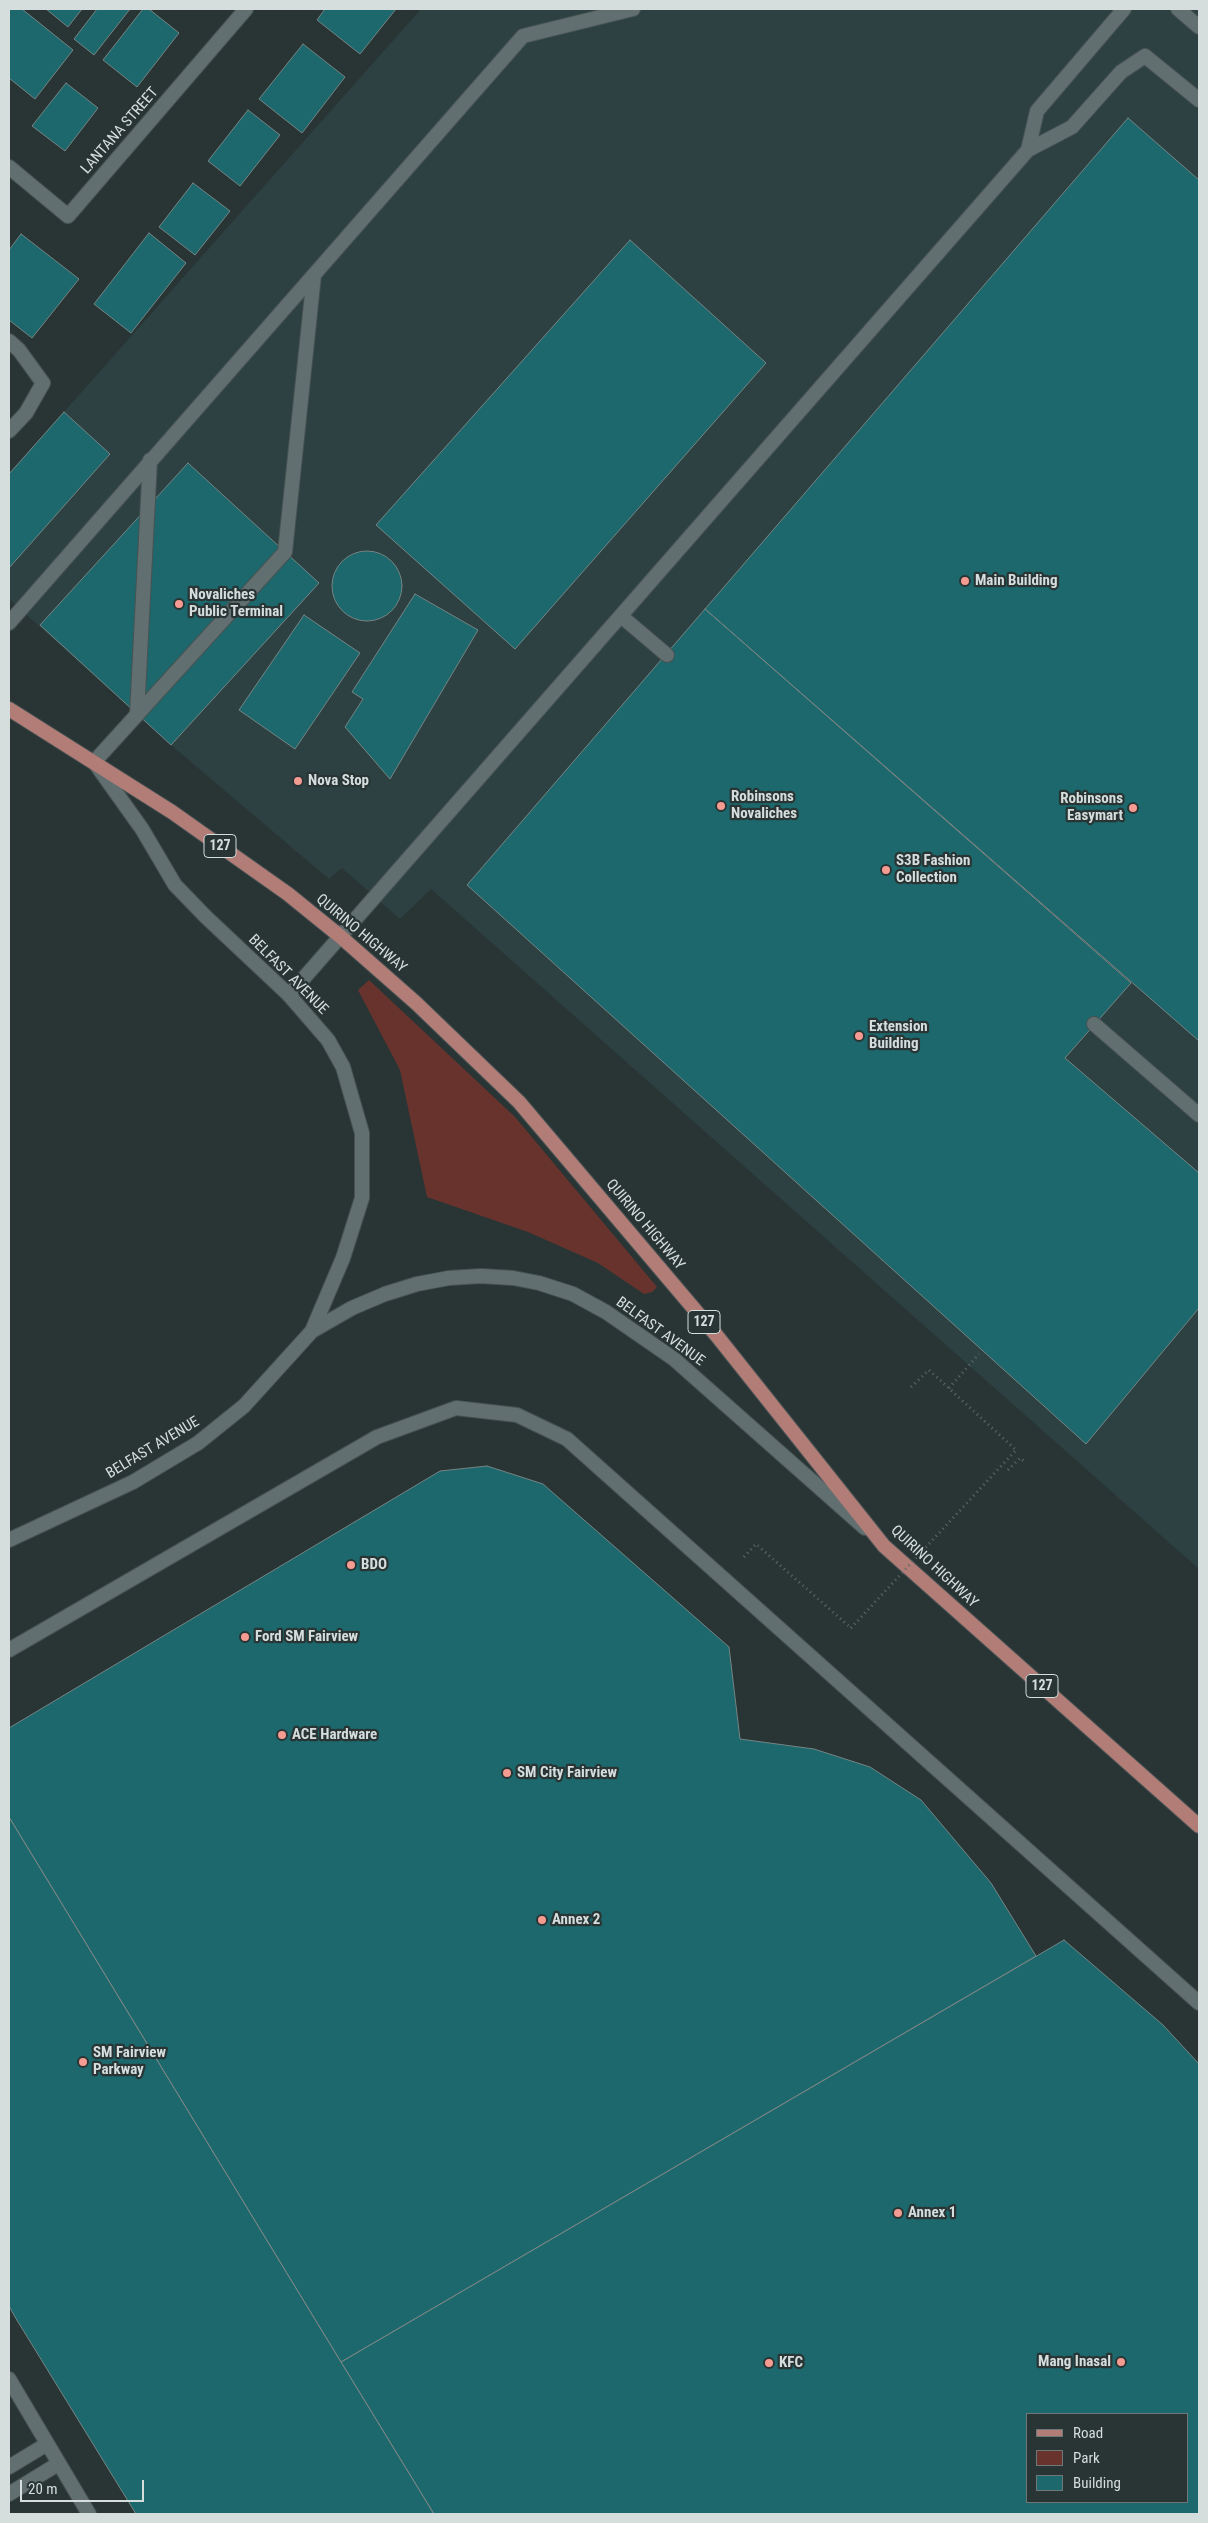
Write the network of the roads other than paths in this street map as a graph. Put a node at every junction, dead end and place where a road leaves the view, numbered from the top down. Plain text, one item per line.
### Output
1 (246, 9) edge
2 (633, 9) edge
3 (1124, 9) edge
4 (1178, 9) edge
5 (1199, 27) edge
6 (1199, 100) edge
7 (1028, 150) junction
8 (9, 167) edge
9 (314, 275) junction
10 (9, 342) edge
11 (9, 431) edge
12 (150, 460) junction
13 (621, 616) junction
14 (9, 623) edge
15 (666, 656) dead end
16 (9, 709) edge
17 (137, 714) junction
18 (94, 762) junction
19 (341, 937) junction
20 (289, 995) junction
21 (1094, 1024) dead end
22 (1199, 1115) edge
23 (312, 1331) junction
24 (9, 1540) edge
25 (884, 1546) junction
26 (9, 1650) edge
27 (1199, 1826) edge
28 (1199, 2003) edge
29 (9, 2380) edge
30 (47, 2444) junction
31 (58, 2464) junction
32 (9, 2467) edge
33 (9, 2494) edge
34 (89, 2514) edge

1 - 8 main road, LANTANA STREET
2 - 9 main road
3 - 7 main road
4 - 5 main road
6 - 7 main road
7 - 13 main road
9 - 12 main road
9 - 17 main road
10 - 11 main road
12 - 14 main road
12 - 17 main road
13 - 15 main road
13 - 19 main road
16 - 18 main road, QUIRINO HIGHWAY / 127
17 - 18 main road
18 - 19 main road, QUIRINO HIGHWAY / 127
18 - 20 main road, BELFAST AVENUE
19 - 20 main road
19 - 25 main road, QUIRINO HIGHWAY / 127
20 - 23 main road, BELFAST AVENUE
21 - 22 main road
23 - 24 main road, BELFAST AVENUE
23 - 25 main road, BELFAST AVENUE
25 - 27 main road, QUIRINO HIGHWAY / 127
26 - 28 main road
29 - 30 main road
30 - 31 main road
30 - 32 main road
31 - 33 main road
31 - 34 main road

